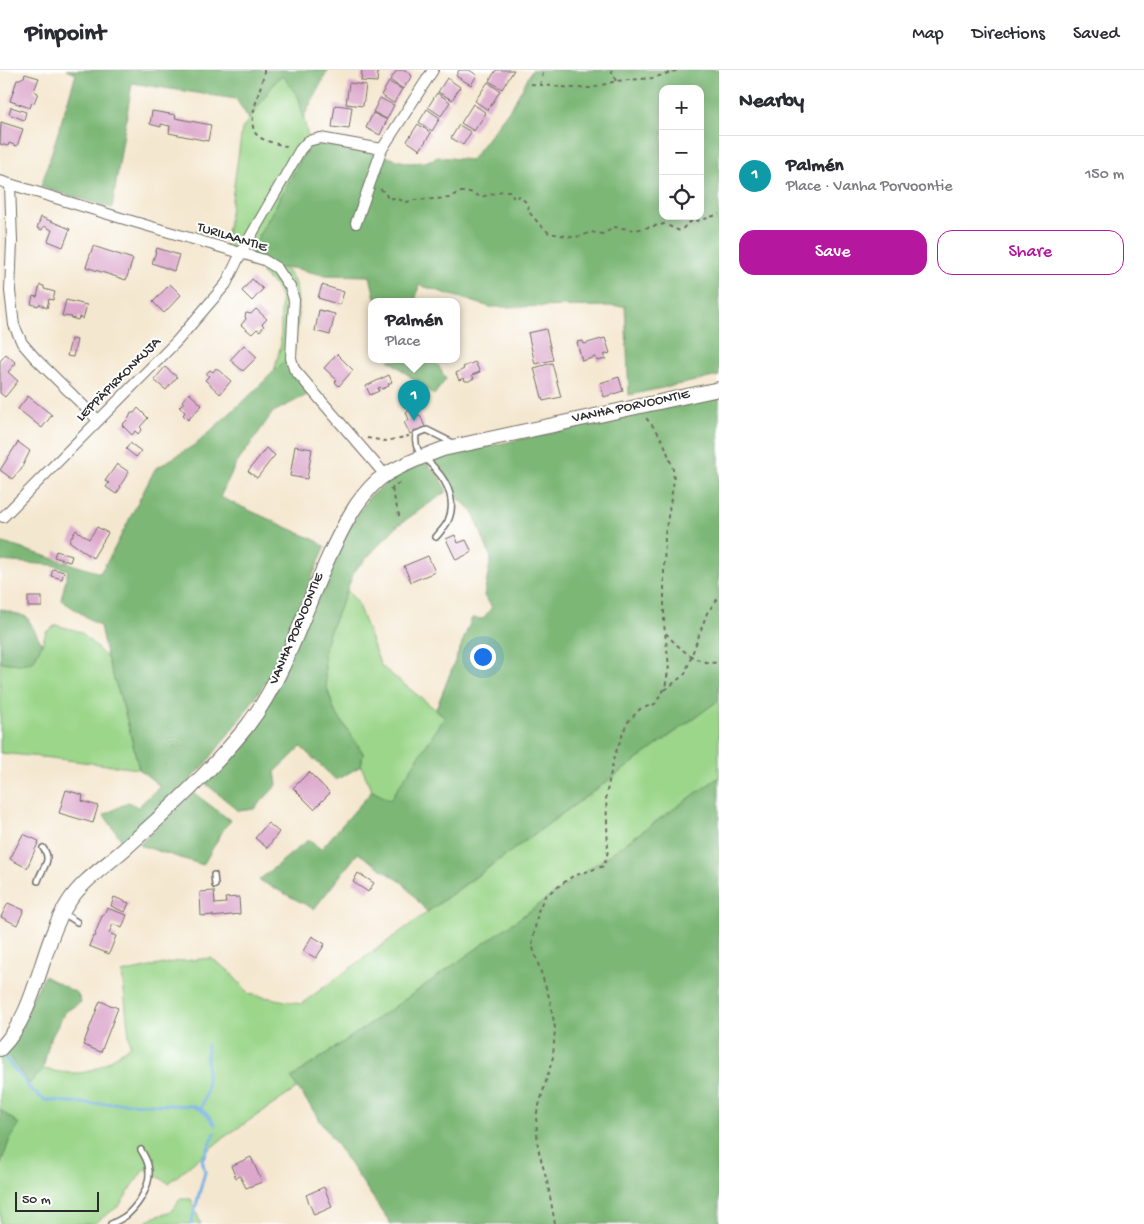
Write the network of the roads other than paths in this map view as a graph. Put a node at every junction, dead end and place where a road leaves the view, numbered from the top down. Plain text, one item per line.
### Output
1 (433, 70) edge
2 (382, 148) junction
3 (5, 183) edge
4 (356, 223) dead end
5 (242, 253) junction
6 (719, 389) edge
7 (98, 420) junction
8 (458, 446) junction
9 (422, 456) junction
10 (386, 476) junction
11 (3, 517) dead end
12 (436, 537) dead end
13 (43, 848) dead end
14 (214, 875) dead end
15 (38, 881) dead end
16 (215, 885) dead end
17 (62, 913) junction
18 (77, 922) dead end
19 (0, 1049) edge
20 (141, 1150) dead end
21 (111, 1224) edge

1 - 2 street
2 - 4 street
2 - 5 street, LEPPÄPIRKONKUJA
3 - 5 street, TURILAANTIE
3 - 7 street
5 - 7 street, LEPPÄPIRKONKUJA
5 - 10 street, TURILAANTIE
6 - 8 street, VANHA PORVOONTIE
7 - 11 street, LEPPÄPIRKONKUJA
8 - 9 street, VANHA PORVOONTIE
8 - 9 lane
9 - 10 street, VANHA PORVOONTIE
9 - 12 lane
10 - 17 street, VANHA PORVOONTIE
13 - 15 lane
14 - 16 lane
17 - 18 lane
17 - 19 street, VANHA PORVOONTIE
20 - 21 lane

